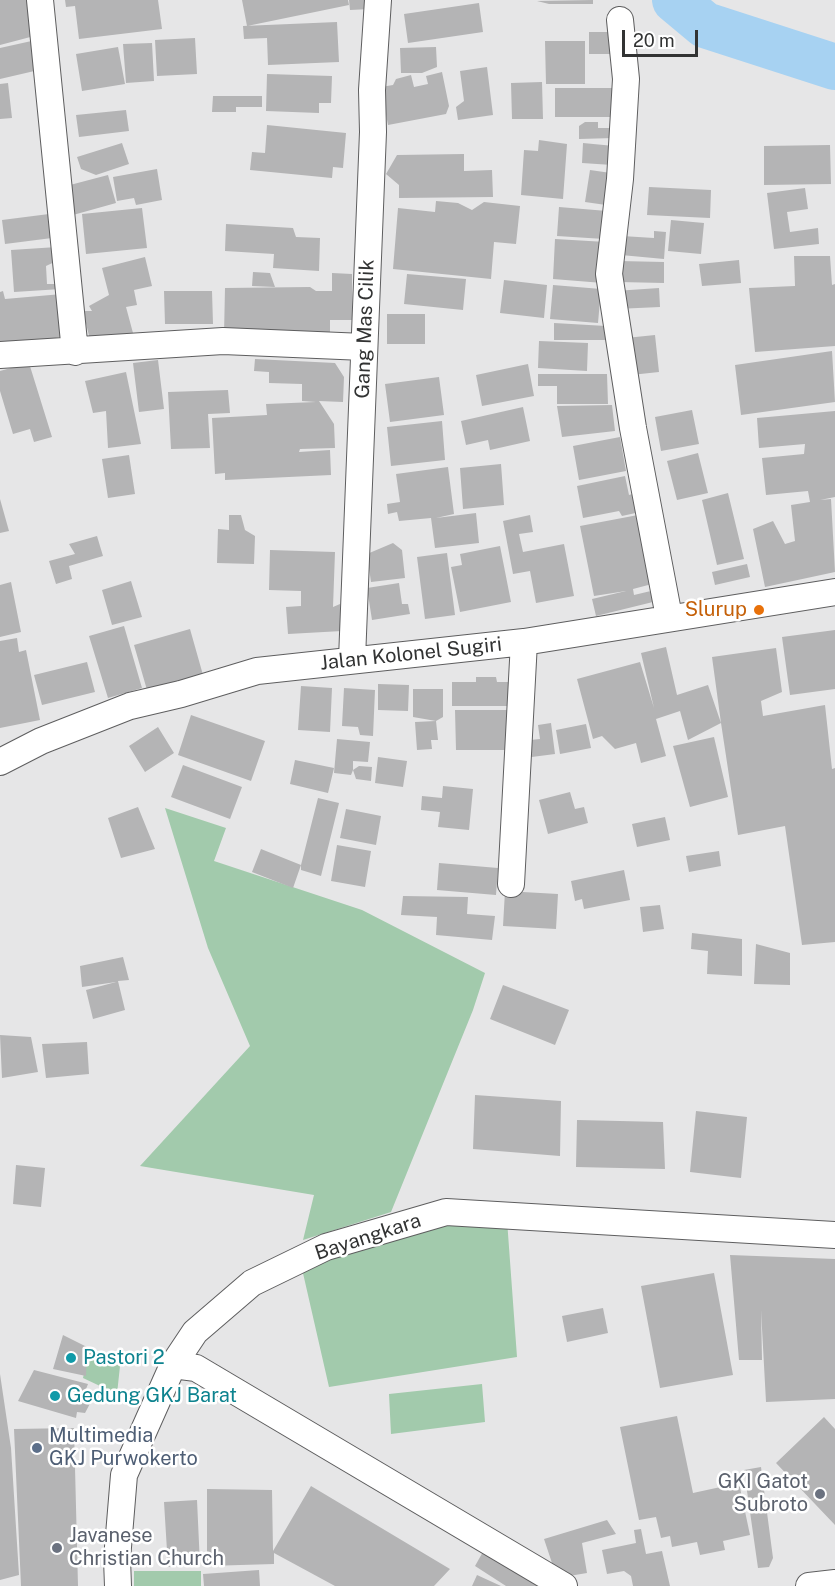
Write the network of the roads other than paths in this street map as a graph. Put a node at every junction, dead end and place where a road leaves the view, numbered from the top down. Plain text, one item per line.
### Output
1 (40, 0) edge
2 (378, 0) edge
3 (620, 20) dead end
4 (364, 347) junction
5 (75, 352) junction
6 (0, 356) edge
7 (835, 592) edge
8 (669, 617) junction
9 (524, 642) junction
10 (352, 659) junction
11 (0, 762) edge
12 (511, 884) dead end
13 (835, 1235) edge
14 (172, 1365) junction
15 (835, 1583) edge
16 (118, 1586) edge
17 (564, 1586) edge
18 (809, 1586) edge

1 - 5 street
2 - 4 street, Gang Mas Cilik
3 - 8 street
4 - 5 street
4 - 10 street, Gang Mas Cilik
5 - 6 street
7 - 8 street, Jalan Kolonel Sugiri
8 - 9 street, Jalan Kolonel Sugiri
9 - 10 street, Jalan Kolonel Sugiri
9 - 12 street
10 - 11 street, Jalan Kolonel Sugiri
13 - 14 street, Bayangkara
14 - 16 street, Bayangkara
14 - 17 street
15 - 18 street

